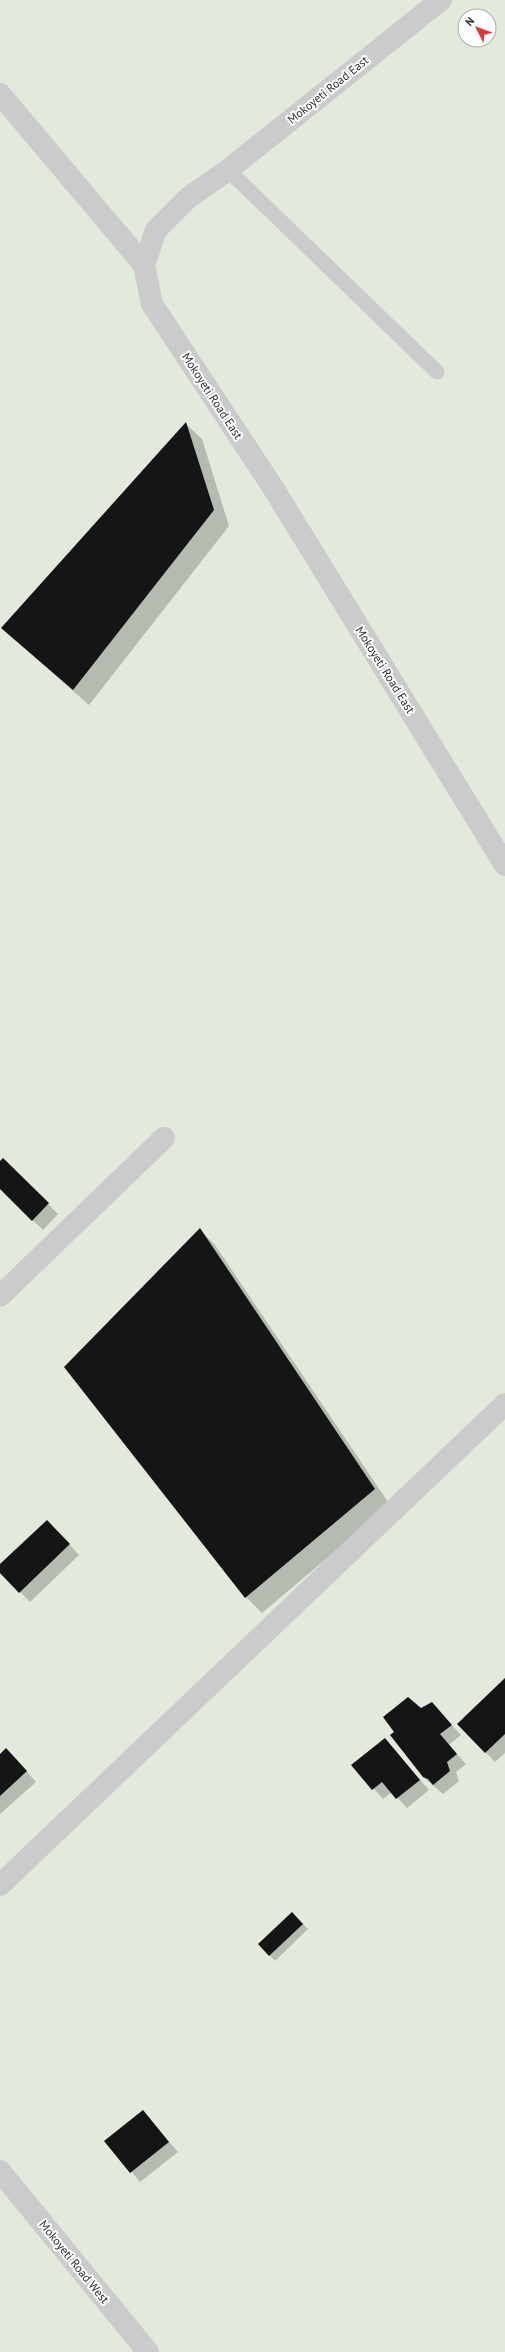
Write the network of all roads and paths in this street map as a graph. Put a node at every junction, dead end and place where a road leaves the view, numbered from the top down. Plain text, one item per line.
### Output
1 (441, 0) edge
2 (0, 94) edge
3 (228, 170) junction
4 (144, 265) junction
5 (437, 372) dead end
6 (505, 865) edge
7 (164, 1138) dead end
8 (0, 1296) edge
9 (505, 1404) edge
10 (0, 1886) edge
11 (0, 2172) edge
12 (148, 2352) edge

1 - 3 street, Mokoyeti Road East
2 - 4 street
3 - 4 street, Mokoyeti Road East
3 - 5 lane
4 - 6 street, Mokoyeti Road East
7 - 8 street
9 - 10 street
11 - 12 street, Mokoyeti Road West

